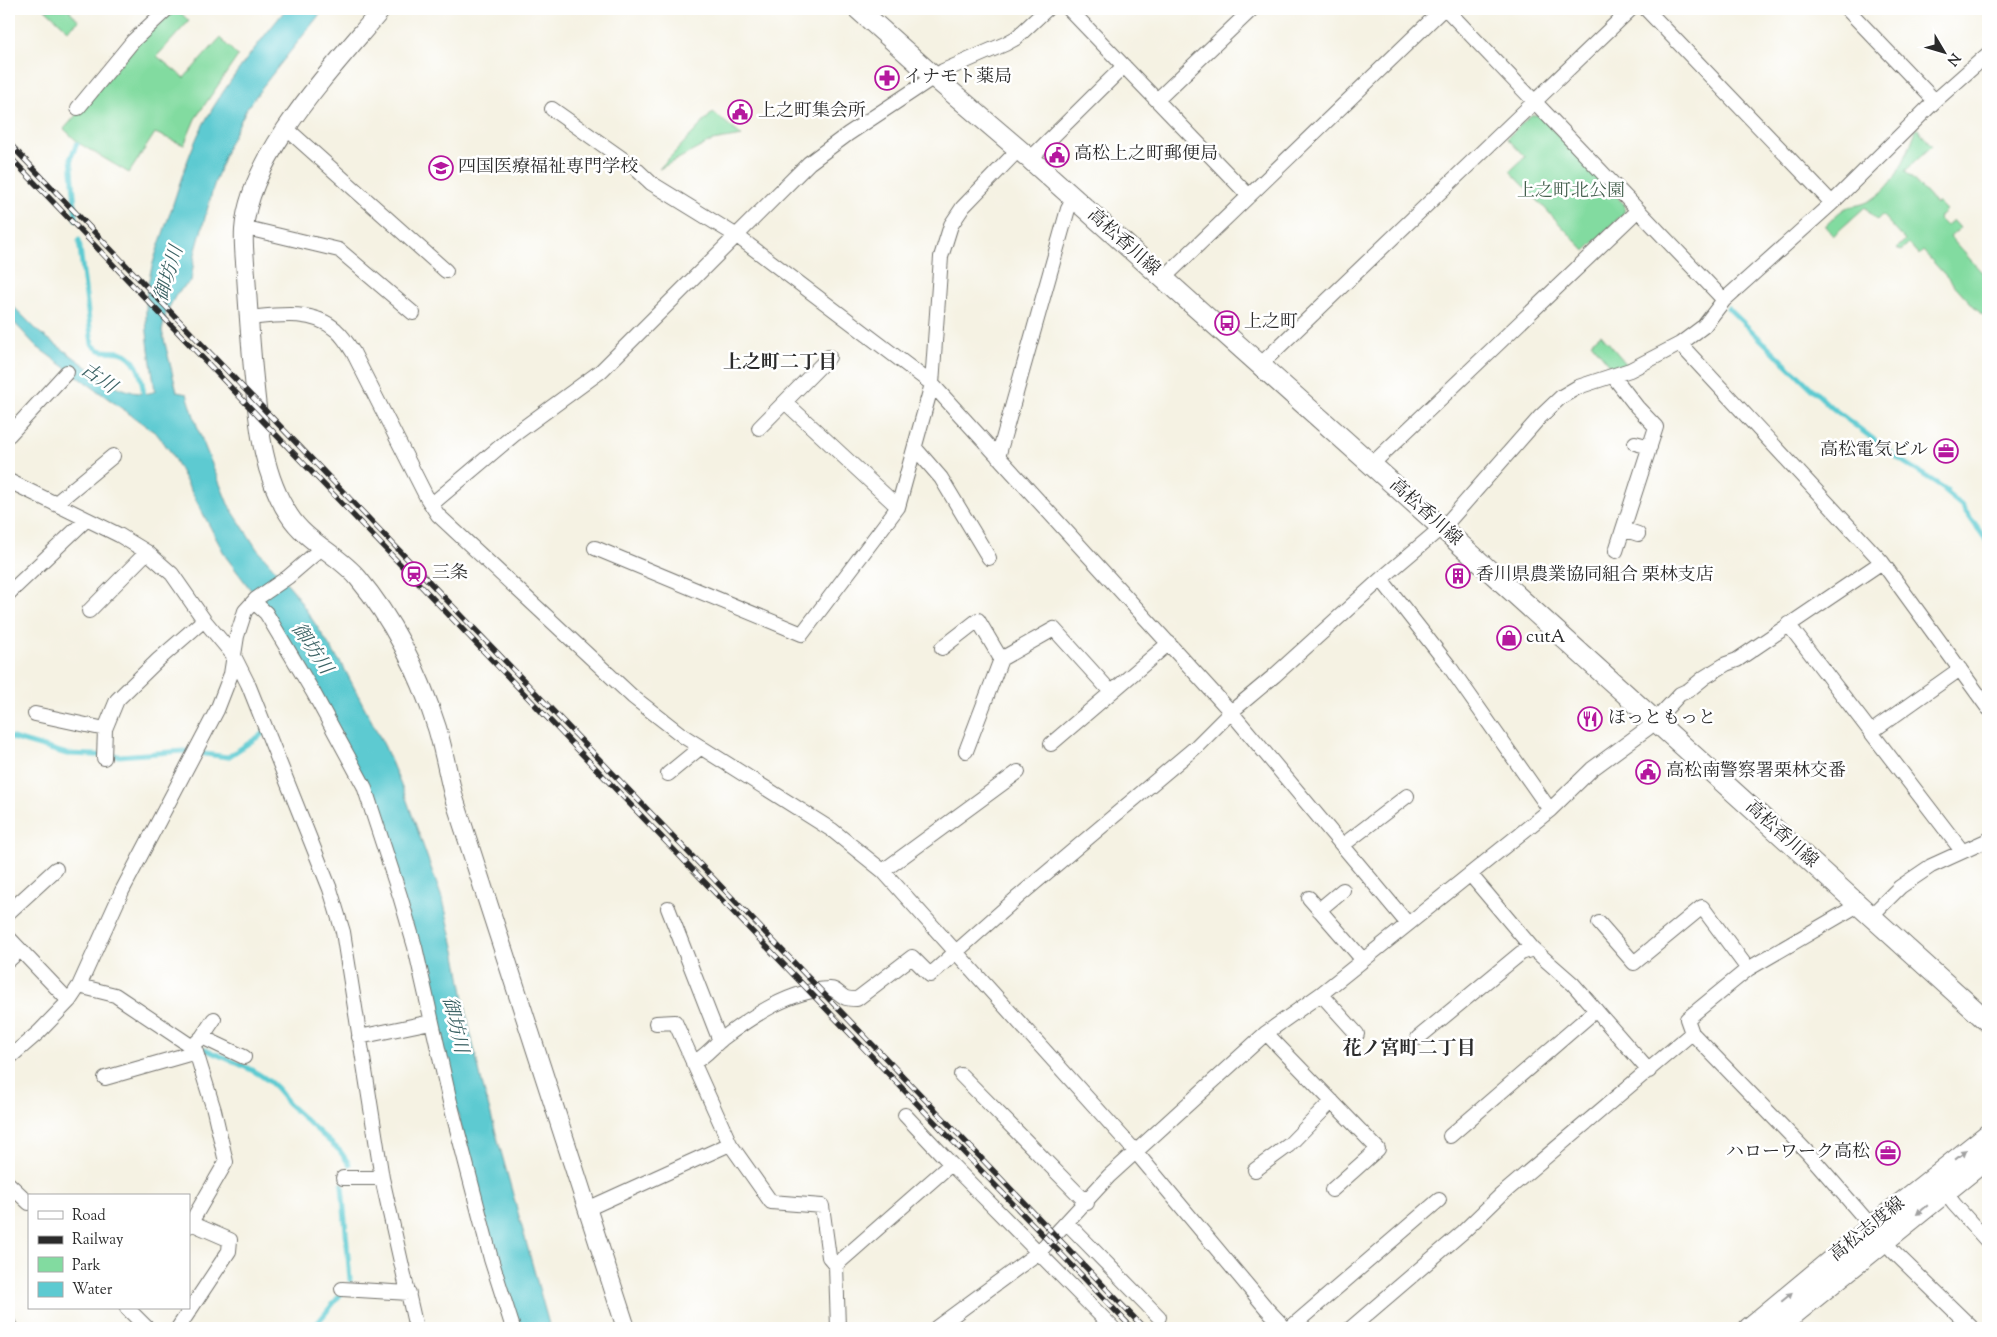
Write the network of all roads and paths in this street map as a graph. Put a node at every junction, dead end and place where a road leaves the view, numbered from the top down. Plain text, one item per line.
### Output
1 (167, 9) edge
2 (382, 9) edge
3 (858, 9) edge
4 (1047, 9) edge
5 (1070, 9) edge
6 (1252, 9) edge
7 (1445, 9) edge
8 (1631, 9) edge
9 (1646, 9) edge
10 (1847, 9) edge
11 (1988, 54) edge
12 (1124, 66) junction
13 (934, 77) junction
14 (1157, 100) junction
15 (1534, 101) junction
16 (1935, 101) junction
17 (78, 108) dead end
18 (552, 109) dead end
19 (286, 128) junction
20 (1025, 154) junction
21 (1249, 196) junction
22 (1074, 198) junction
23 (1832, 203) junction
24 (1638, 210) junction
25 (244, 229) junction
26 (737, 236) junction
27 (446, 271) dead end
28 (1166, 282) junction
29 (1724, 300) junction
30 (413, 313) dead end
31 (249, 318) junction
32 (1680, 344) junction
33 (829, 357) dead end
34 (1260, 365) junction
35 (67, 372) dead end
36 (1613, 376) junction
37 (932, 384) junction
38 (785, 402) junction
39 (759, 428) dead end
40 (9, 435) edge
41 (1635, 443) dead end
42 (1650, 447) junction
43 (915, 448) junction
44 (113, 456) dead end
45 (998, 457) junction
46 (1371, 465) junction
47 (9, 481) edge
48 (55, 504) junction
49 (432, 504) junction
50 (898, 507) junction
51 (86, 520) junction
52 (1441, 528) junction
53 (1623, 529) junction
54 (1638, 534) dead end
55 (323, 547) junction
56 (595, 548) dead end
57 (1616, 551) dead end
58 (147, 552) junction
59 (989, 558) dead end
60 (1882, 562) junction
61 (1381, 578) junction
62 (9, 593) edge
63 (255, 600) junction
64 (89, 611) dead end
65 (204, 620) junction
66 (1788, 624) junction
67 (1168, 643) junction
68 (942, 648) dead end
69 (234, 656) junction
70 (1001, 659) junction
71 (1960, 669) junction
72 (1111, 692) junction
73 (1988, 708) edge
74 (1231, 712) junction
75 (35, 714) dead end
76 (1655, 722) junction
77 (105, 729) junction
78 (1871, 732) junction
79 (1051, 744) dead end
80 (701, 747) junction
81 (966, 752) dead end
82 (104, 758) dead end
83 (1018, 772) dead end
84 (668, 774) dead end
85 (1407, 796) dead end
86 (1550, 810) junction
87 (1988, 840) edge
88 (1343, 845) junction
89 (1962, 850) junction
90 (56, 869) dead end
91 (883, 871) junction
92 (1470, 874) junction
93 (1343, 890) dead end
94 (1309, 898) dead end
95 (668, 908) dead end
96 (1319, 910) junction
97 (1864, 910) junction
98 (9, 912) edge
99 (1599, 923) dead end
100 (1408, 924) junction
101 (9, 938) edge
102 (1533, 949) junction
103 (20, 950) junction
104 (958, 952) junction
105 (9, 960) edge
106 (1363, 960) junction
107 (1748, 969) junction
108 (79, 986) junction
109 (1320, 994) junction
110 (69, 1000) junction
111 (1596, 1010) junction
112 (214, 1019) dead end
113 (431, 1022) junction
114 (1988, 1022) edge
115 (656, 1023) dead end
116 (1266, 1033) junction
117 (1692, 1033) junction
118 (1357, 1034) dead end
119 (202, 1037) junction
120 (359, 1037) junction
121 (1418, 1038) dead end
122 (720, 1041) junction
123 (194, 1049) junction
124 (244, 1057) dead end
125 (9, 1058) edge
126 (693, 1063) junction
127 (1649, 1070) junction
128 (961, 1075) dead end
129 (105, 1078) dead end
130 (1332, 1101) junction
131 (905, 1115) dead end
132 (1988, 1134) edge
133 (1450, 1136) dead end
134 (730, 1144) junction
135 (1136, 1151) junction
136 (1988, 1158) edge
137 (951, 1164) junction
138 (1255, 1170) dead end
139 (344, 1178) dead end
140 (382, 1178) junction
141 (9, 1184) edge
142 (1940, 1184) junction
143 (1332, 1190) dead end
144 (1439, 1200) dead end
145 (28, 1202) edge
146 (1087, 1203) junction
147 (587, 1209) junction
148 (1067, 1223) junction
149 (190, 1224) edge
150 (1878, 1233) junction
151 (1988, 1242) edge
152 (1040, 1252) junction
153 (836, 1264) junction
154 (342, 1289) dead end
155 (409, 1293) junction
156 (131, 1310) edge
157 (190, 1310) edge
158 (190, 1310) edge
159 (1159, 1317) dead end
160 (9, 1325) edge
161 (12, 1328) edge
162 (147, 1328) edge
163 (178, 1328) edge
164 (416, 1328) edge
165 (512, 1328) edge
166 (626, 1328) edge
167 (838, 1328) edge
168 (936, 1328) edge
169 (1113, 1328) edge
170 (1285, 1328) edge
171 (1290, 1328) edge
172 (1352, 1328) edge
173 (1749, 1328) edge
174 (1777, 1328) edge
175 (1972, 1328) edge

1 - 17 street
2 - 19 street
3 - 13 main road, 高松香川線
4 - 13 street
5 - 12 street
6 - 14 street
7 - 15 street
7 - 21 street
8 - 15 street
9 - 23 street
10 - 16 street
11 - 16 street
12 - 14 street
12 - 20 street
13 - 20 main road, 高松香川線
13 - 26 street
14 - 21 street
15 - 24 street
15 - 34 street
16 - 23 street
18 - 26 street
19 - 25 street
19 - 27 street
20 - 22 main road, 高松香川線
20 - 37 street
21 - 28 street
22 - 28 main road, 高松香川線
22 - 45 street
23 - 29 street
24 - 29 street
24 - 46 street
25 - 30 street
25 - 31 street
26 - 37 street
26 - 49 street
28 - 34 main road, 高松香川線
29 - 32 street
31 - 49 street
31 - 55 street
32 - 36 street
32 - 60 street
33 - 38 street
34 - 46 main road, 高松香川線
35 - 40 street
36 - 42 street
36 - 52 street
37 - 43 street
37 - 45 street
38 - 39 street
38 - 50 street
41 - 42 street
42 - 53 street
43 - 50 street
43 - 59 street
44 - 48 street
45 - 67 street
46 - 52 main road, 高松香川線
47 - 48 street
48 - 51 street
49 - 80 street
50 - 56 street
51 - 58 street
51 - 62 street
52 - 61 street
52 - 76 main road, 高松香川線
53 - 54 street
53 - 57 street
55 - 63 street
55 - 147 street
58 - 64 street
58 - 65 street
60 - 66 street
60 - 71 street
61 - 74 street
61 - 86 street
63 - 69 street
63 - 113 street
65 - 69 street
65 - 77 street
66 - 76 street
66 - 78 street
67 - 72 street
67 - 74 street
68 - 70 street
69 - 108 street
69 - 120 street
70 - 72 street
70 - 81 street
71 - 73 street
71 - 78 street
72 - 79 street
74 - 88 street
74 - 104 street
75 - 77 street
76 - 86 street
76 - 97 main road, 高松香川線
77 - 82 street
78 - 89 street
80 - 84 street
80 - 91 street
83 - 91 street
85 - 88 street
86 - 92 street
87 - 89 street
88 - 100 street
89 - 97 street
90 - 98 street
91 - 104 street
92 - 100 street
92 - 102 street
93 - 96 street
94 - 96 street
95 - 122 street
96 - 106 street
97 - 107 street
97 - 114 main road, 高松香川線
99 - 107 street
100 - 106 street
101 - 103 street
102 - 111 street
102 - 121 street
103 - 105 street
103 - 110 street
104 - 122 street
104 - 135 street
106 - 109 street
107 - 117 street
108 - 110 street
108 - 123 street
109 - 116 street
109 - 118 street
110 - 125 street
111 - 127 street
111 - 133 street
112 - 119 street
113 - 120 street
113 - 165 street
115 - 126 street
116 - 130 street
116 - 135 street
117 - 127 street
117 - 150 street
119 - 123 street
119 - 124 street
120 - 140 street
122 - 126 street
123 - 129 street
123 - 149 street
126 - 134 street
127 - 172 street
128 - 146 street
130 - 138 street
130 - 143 street
131 - 137 street
142 -> 132 main road, 高松志度線
134 - 147 street
134 - 153 street
135 - 146 street
135 - 170 street
136 - 142 main road, 高松志度線
137 - 152 street
137 - 153 street
139 - 140 street
140 - 155 street
141 - 145 street
142 - 150 main road, 高松志度線
142 - 151 street
144 - 171 street
146 - 148 street
147 - 166 street
148 - 152 street
148 - 159 street
149 - 157 street
173 -> 150 main road, 高松志度線
150 - 174 main road, 高松志度線
150 - 175 street
152 - 168 street
152 - 169 street
153 - 167 street
154 - 155 street
155 - 164 street
156 - 162 street
158 - 163 street
160 - 161 street

